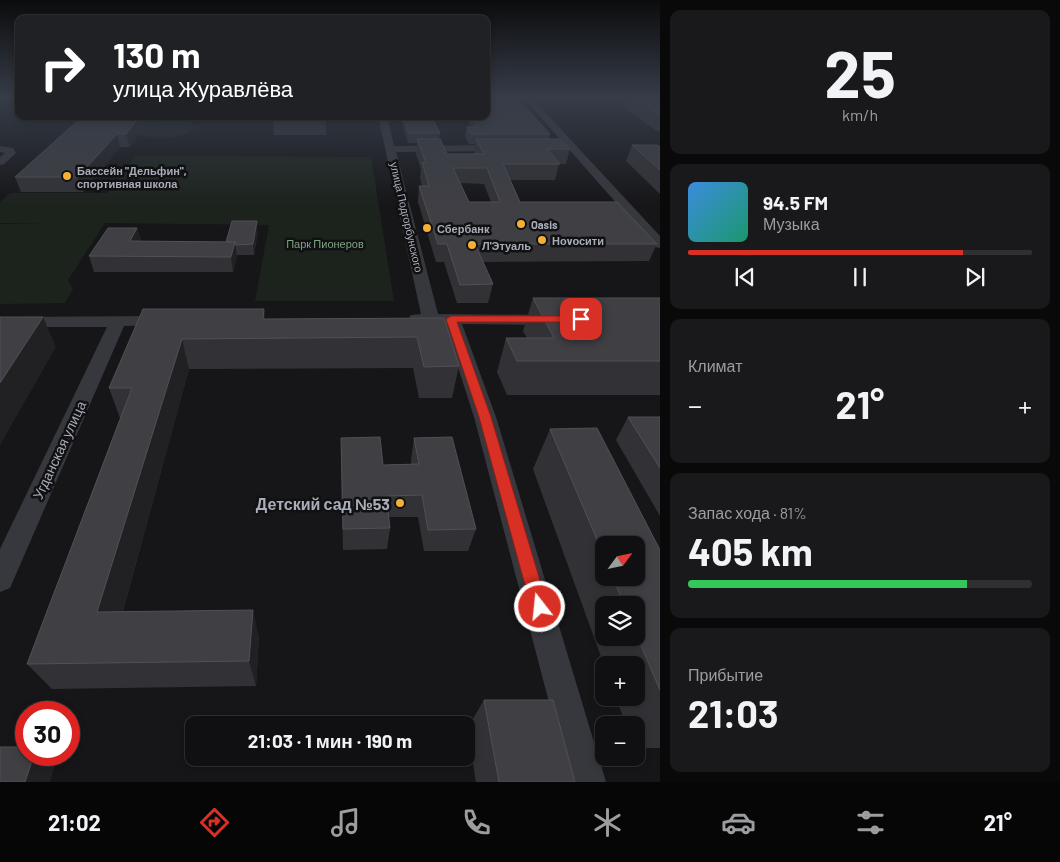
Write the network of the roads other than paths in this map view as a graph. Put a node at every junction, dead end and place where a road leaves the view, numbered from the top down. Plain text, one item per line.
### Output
1 (387, 133) edge
2 (560, 133) edge
3 (516, 148) edge
4 (554, 148) edge
5 (573, 148) junction
6 (392, 149) junction
7 (4, 150) edge
8 (0, 162) edge
9 (660, 244) edge
10 (441, 319) junction
11 (400, 320) edge
12 (571, 320) edge
13 (186, 321) edge
14 (0, 322) edge
15 (118, 322) junction
16 (0, 579) edge
17 (588, 782) edge

1 - 6 street, улица Подгорбунского
2 - 5 street
3 - 6 street
4 - 5 street
5 - 9 street
6 - 10 street, улица Подгорбунского
7 - 8 street
10 - 11 street
10 - 12 street
10 - 17 street, улица Подгорбунского
13 - 15 street
14 - 15 street
15 - 16 street, Угданская улица

